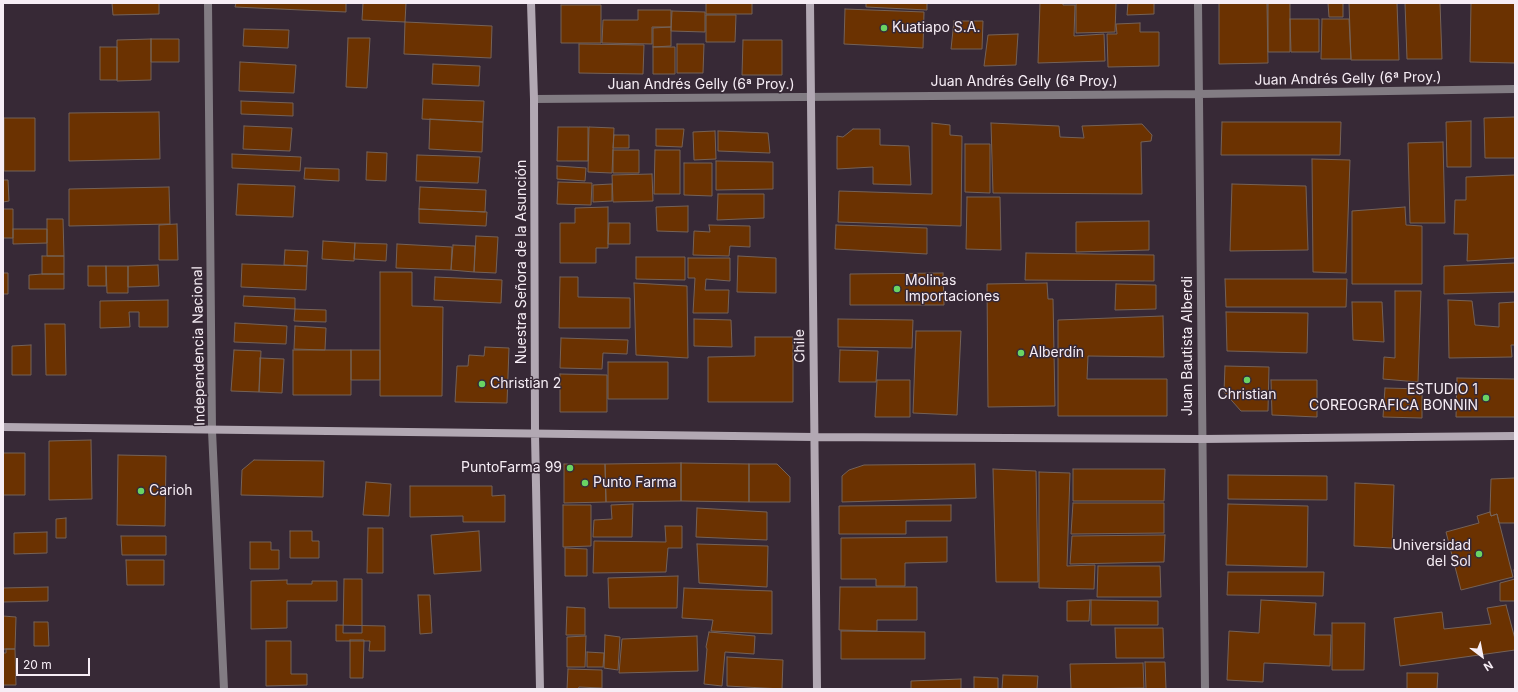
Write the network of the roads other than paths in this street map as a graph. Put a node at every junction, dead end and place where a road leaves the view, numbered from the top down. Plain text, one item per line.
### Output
1 (208, 3) edge
2 (532, 3) edge
3 (810, 3) edge
4 (1198, 3) edge
5 (1515, 89) edge
6 (1199, 94) junction
7 (811, 97) junction
8 (534, 99) junction
9 (3, 427) edge
10 (212, 431) junction
11 (535, 434) junction
12 (1515, 436) edge
13 (814, 438) junction
14 (1201, 439) junction
15 (224, 689) edge
16 (540, 689) edge
17 (817, 689) edge
18 (1204, 689) edge

1 - 10 street, Independencia Nacional
2 - 8 main road, Nuestra Señora de la Asunción
3 - 7 main road, Chile
4 - 6 street, Juan Bautista Alberdi
5 - 6 street, Juan Andrés Gelly (6ª Proy.)
6 - 7 street, Juan Andrés Gelly (6ª Proy.)
6 - 14 street, Juan Bautista Alberdi
7 - 8 street, Juan Andrés Gelly (6ª Proy.)
7 - 13 main road, Chile
8 - 11 main road, Nuestra Señora de la Asunción
9 - 10 main road
10 - 11 main road
10 - 15 street, Independencia Nacional
11 - 13 main road
11 - 16 main road, Nuestra Señora de la Asunción
12 - 14 main road
13 - 14 main road
13 - 17 main road, Chile
14 - 18 street, Juan Bautista Alberdi

